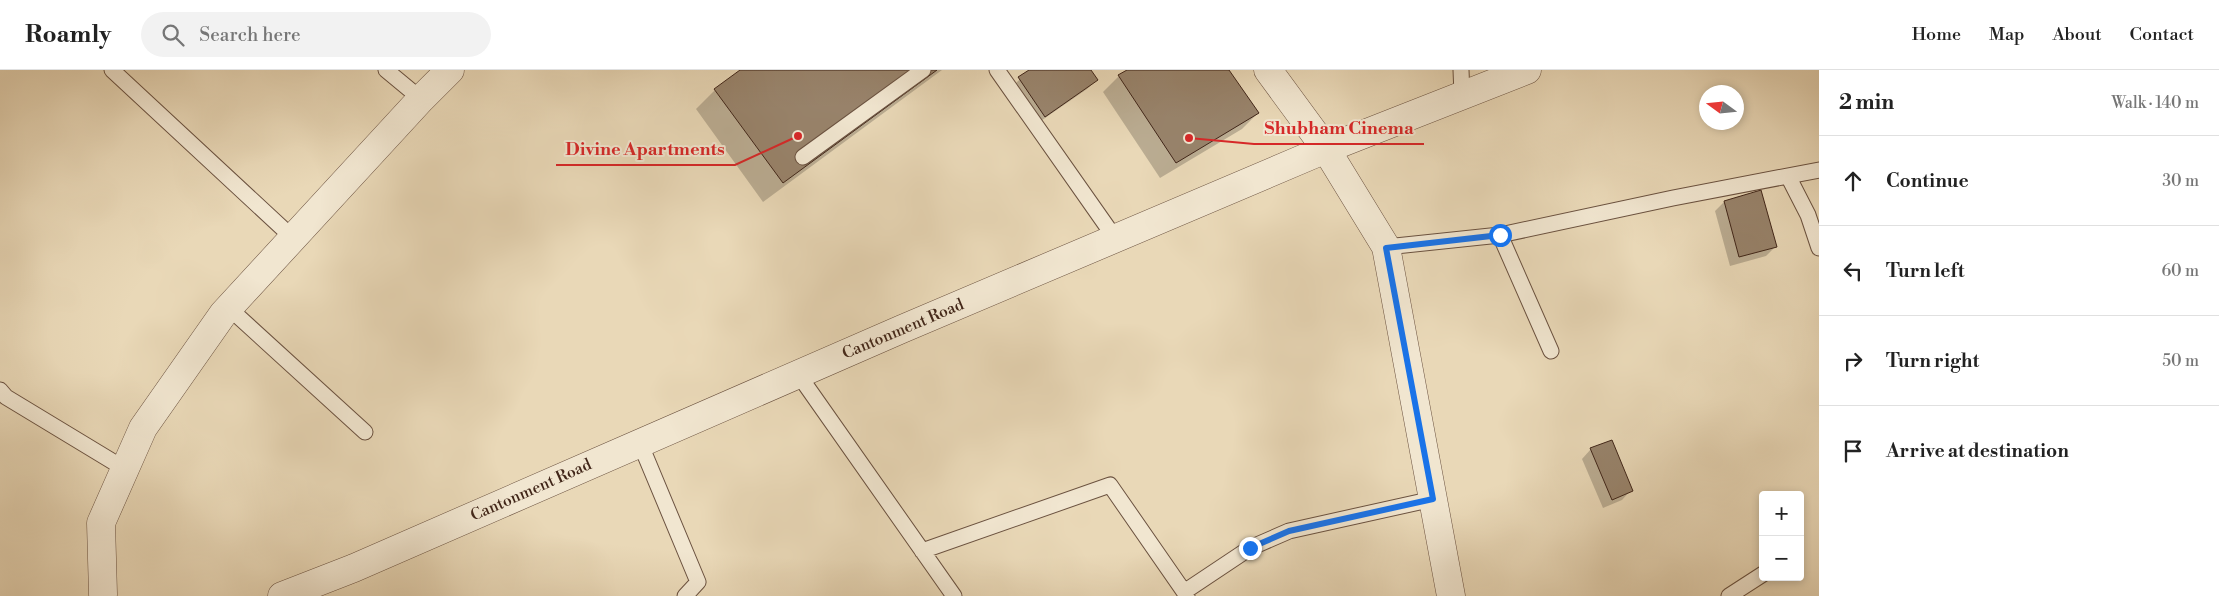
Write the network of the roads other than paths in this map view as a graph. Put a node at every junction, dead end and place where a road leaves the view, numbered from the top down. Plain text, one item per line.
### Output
1 (112, 70) edge
2 (386, 70) edge
3 (450, 70) edge
4 (923, 70) edge
5 (997, 70) edge
6 (1268, 70) edge
7 (1527, 70) edge
8 (1462, 83) edge
9 (421, 99) junction
10 (1326, 149) junction
11 (802, 158) dead end
12 (1819, 170) edge
13 (1788, 176) junction
14 (1500, 235) junction
15 (293, 238) junction
16 (1115, 238) junction
17 (1386, 248) junction
18 (1819, 248) edge
19 (229, 308) junction
20 (1551, 351) dead end
21 (798, 374) junction
22 (0, 390) edge
23 (365, 432) dead end
24 (640, 443) junction
25 (125, 469) junction
26 (1433, 499) junction
27 (922, 550) junction
28 (1759, 577) edge
29 (1186, 594) edge
30 (106, 596) edge
31 (282, 596) edge
32 (685, 596) edge
33 (954, 596) edge
34 (1451, 596) edge
35 (1729, 596) edge

1 - 15 lane
2 - 9 lane
3 - 9 street
4 - 11 lane
5 - 16 lane
6 - 10 street
7 - 8 street, Cantonment Road
8 - 10 street, Cantonment Road
9 - 15 street
10 - 16 street, Cantonment Road
10 - 17 street
12 - 13 lane
13 - 14 lane
13 - 18 lane
14 - 17 lane
14 - 20 lane
15 - 19 street
16 - 21 street, Cantonment Road
17 - 26 street
19 - 23 lane
19 - 25 street
21 - 24 street, Cantonment Road
21 - 27 lane
22 - 25 lane
24 - 31 street, Cantonment Road
24 - 32 lane
25 - 30 street
26 - 29 lane
26 - 34 street
27 - 29 lane
27 - 33 lane
28 - 35 lane

